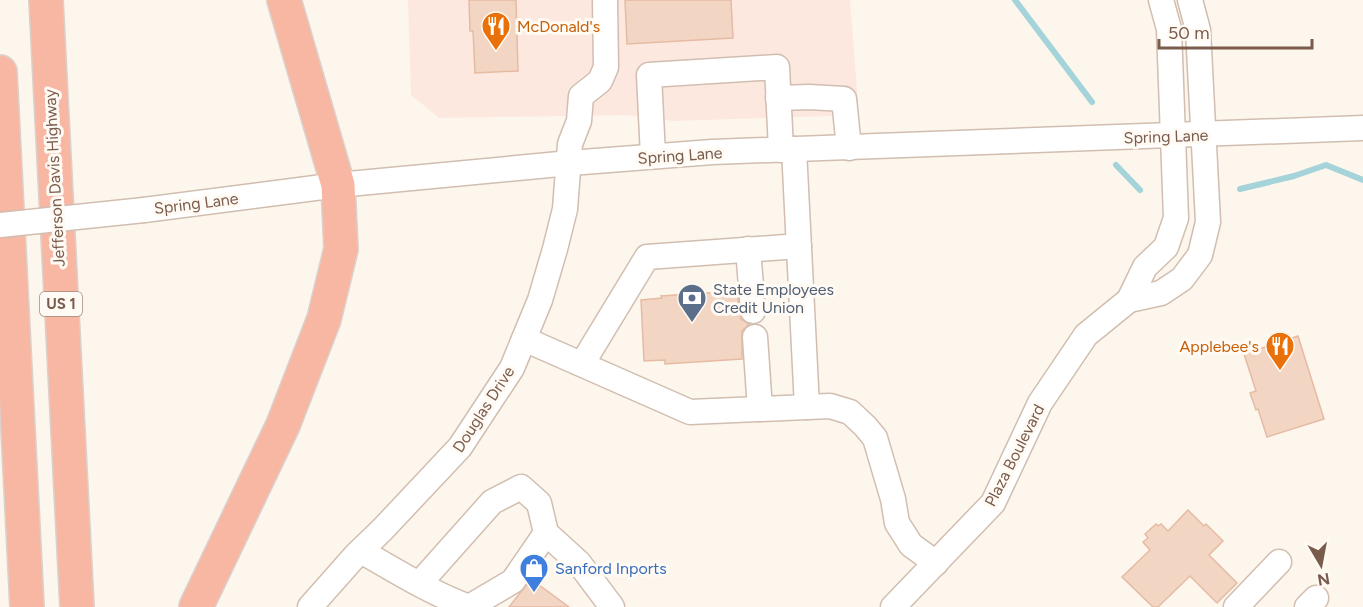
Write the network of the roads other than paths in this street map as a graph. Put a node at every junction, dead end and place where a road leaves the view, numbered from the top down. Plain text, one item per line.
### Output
1 (46, 0) edge
2 (284, 0) edge
3 (605, 0) edge
4 (1161, 0) edge
5 (1190, 0) edge
6 (0, 72) edge
7 (778, 98) junction
8 (1363, 128) edge
9 (1205, 135) junction
10 (1174, 136) junction
11 (849, 148) junction
12 (788, 150) junction
13 (653, 156) junction
14 (570, 162) junction
15 (338, 185) junction
16 (0, 225) edge
17 (799, 246) junction
18 (748, 249) junction
19 (1129, 300) junction
20 (753, 311) dead end
21 (755, 337) dead end
22 (524, 339) junction
23 (582, 364) junction
24 (807, 407) junction
25 (760, 409) junction
26 (546, 533) junction
27 (361, 551) junction
28 (1279, 562) dead end
29 (936, 563) junction
30 (419, 584) junction
31 (27, 607) edge
32 (77, 607) edge
33 (196, 607) edge
34 (310, 607) edge
35 (612, 607) edge
36 (893, 607) edge
37 (1236, 607) edge

1 - 32 highway, Jefferson Davis Highway / US 1
2 - 15 highway
3 - 14 street, Douglas Drive
4 - 10 street, Plaza Boulevard
5 - 9 street, Plaza Boulevard
6 - 31 highway
7 - 11 street
7 - 12 street
7 - 13 street
8 - 9 street, Spring Lane
9 - 10 street, Spring Lane
9 - 19 street, Plaza Boulevard
10 - 11 street, Spring Lane
10 - 19 street, Plaza Boulevard
11 - 12 street, Spring Lane
12 - 13 street, Spring Lane
12 - 17 street
13 - 14 street, Spring Lane
14 - 15 street, Spring Lane
14 - 22 street, Douglas Drive
15 - 16 street, Spring Lane, bridge
15 - 33 highway
17 - 18 street
17 - 24 street
18 - 20 street
18 - 23 street
19 - 29 street, Plaza Boulevard
21 - 25 street
22 - 23 street
22 - 27 street, Douglas Drive
23 - 25 street
24 - 25 street
24 - 29 street
26 - 30 street
26 - 30 street
26 - 35 street
27 - 30 street
27 - 34 street, Douglas Drive
28 - 37 street
29 - 36 street, Plaza Boulevard

